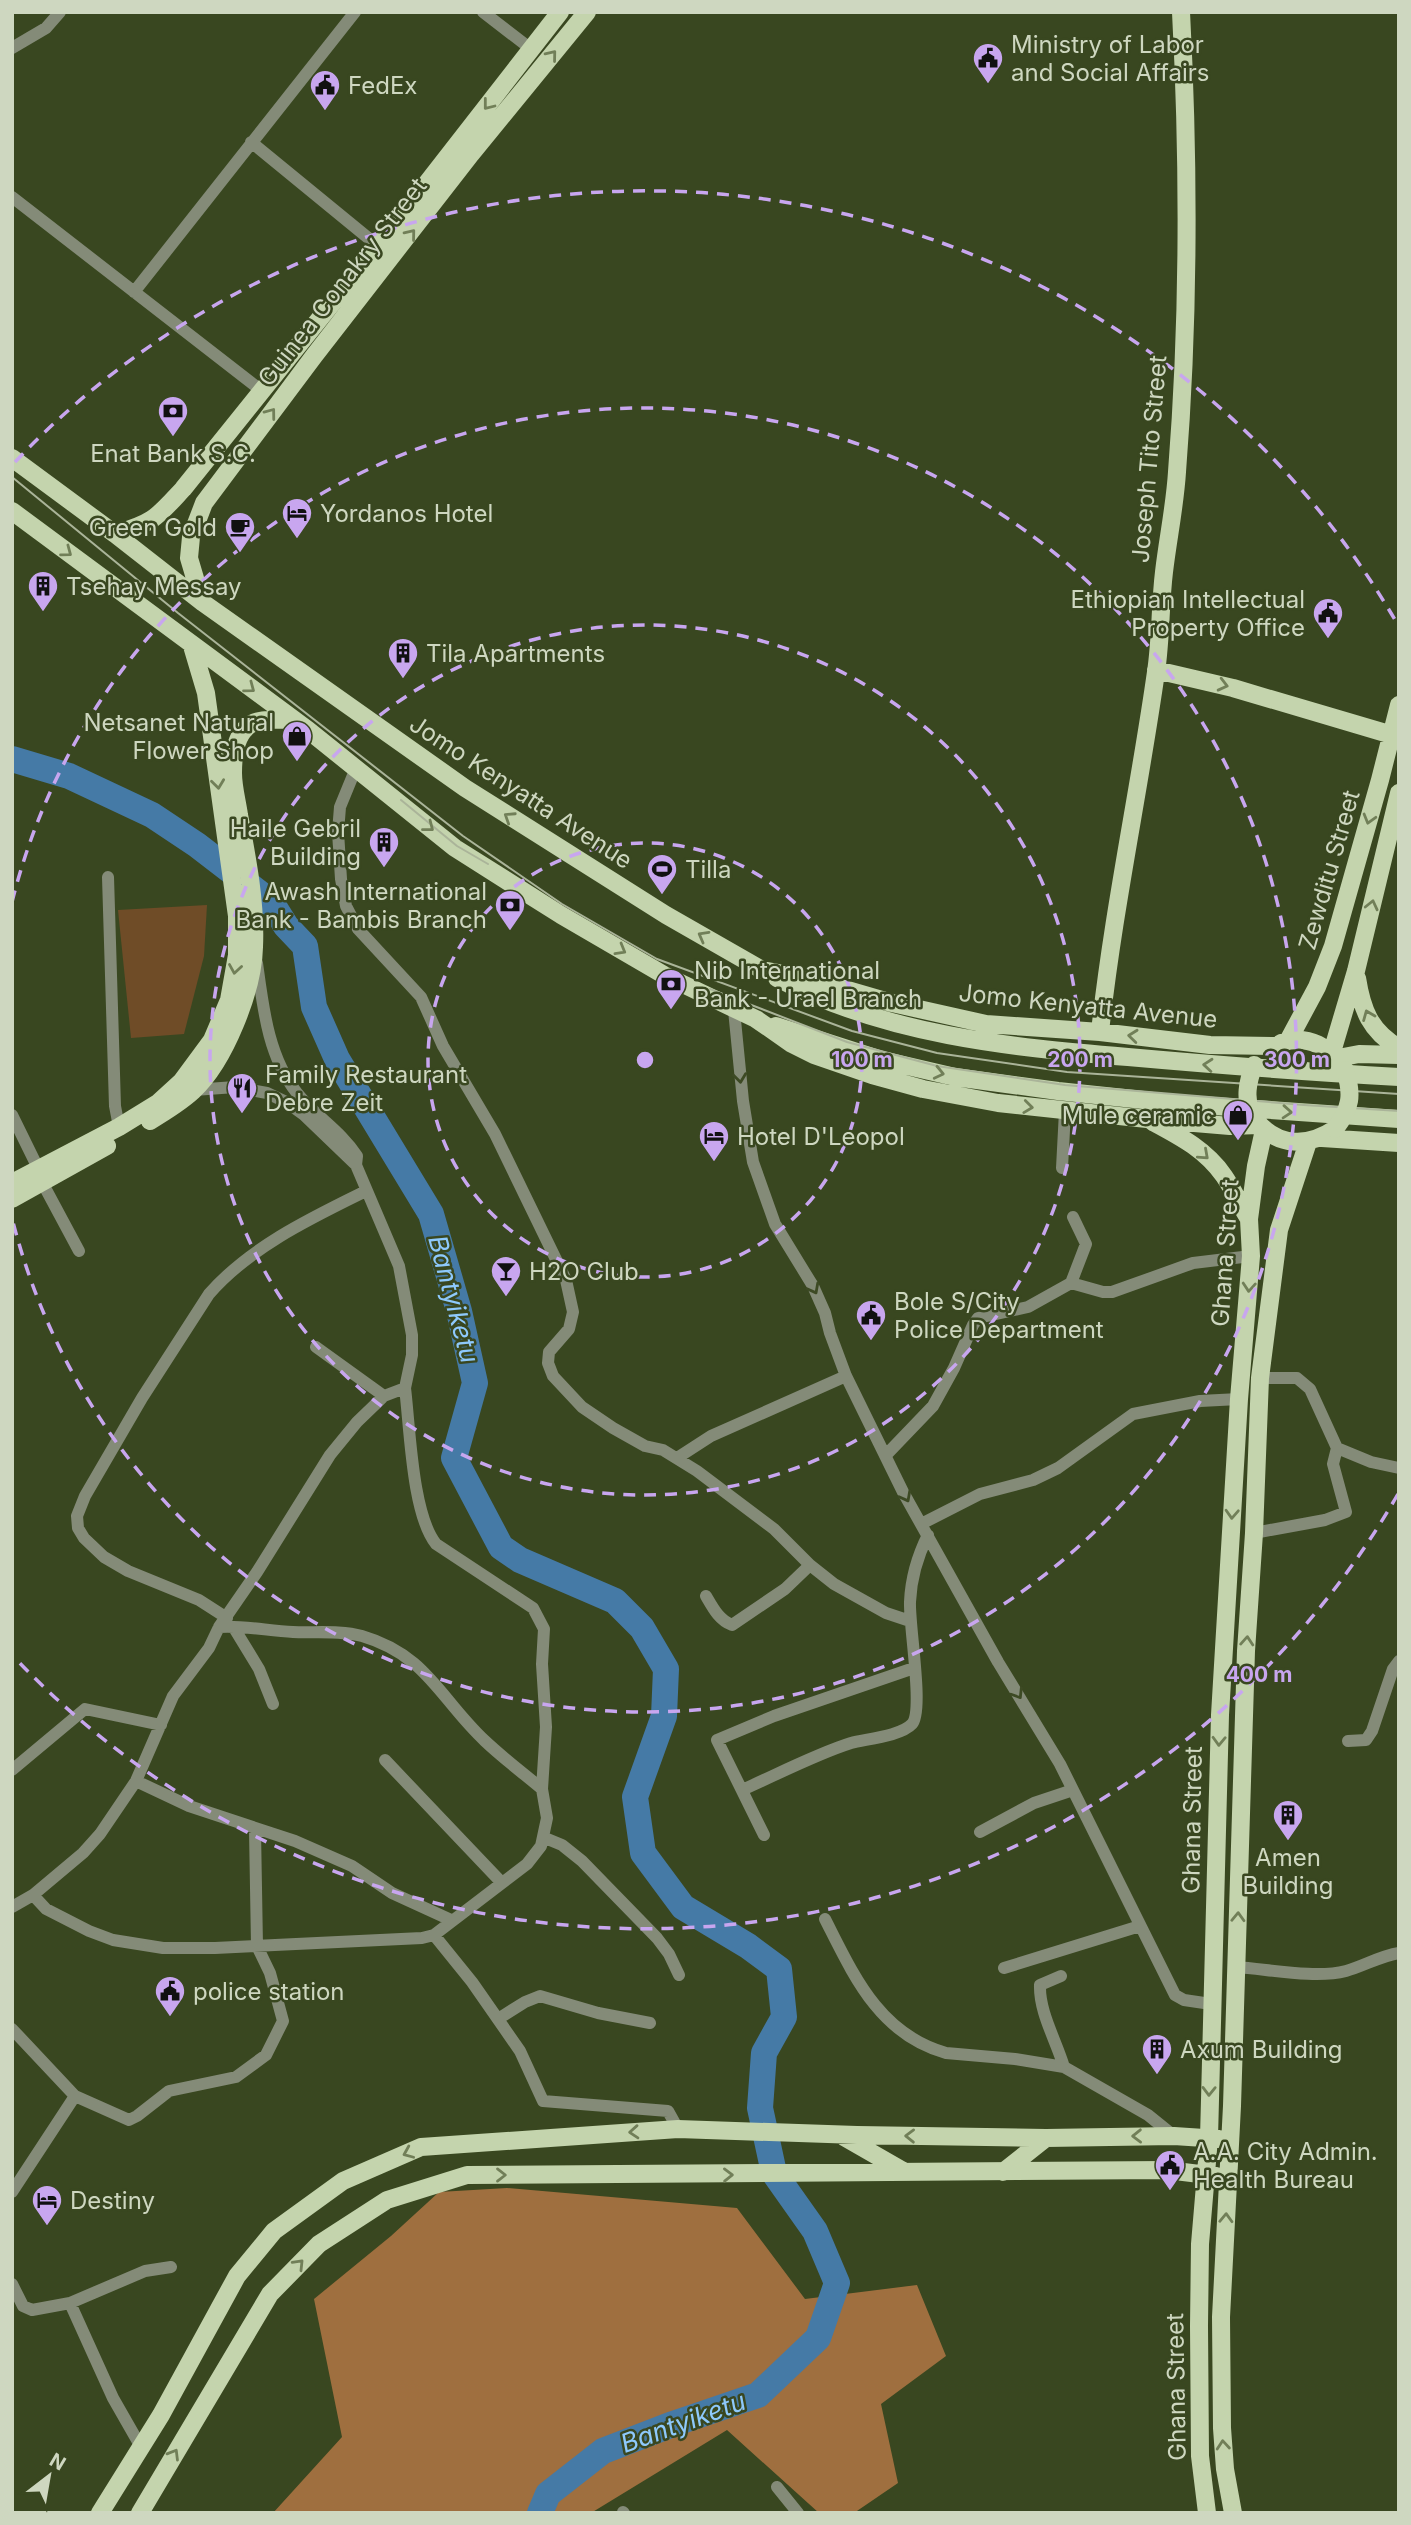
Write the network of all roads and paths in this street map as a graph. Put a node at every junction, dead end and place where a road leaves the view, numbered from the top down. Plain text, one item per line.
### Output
1 (61, 12) edge
2 (355, 12) edge
3 (484, 12) edge
4 (560, 12) edge
5 (1181, 12) edge
6 (580, 15) edge
7 (12, 48) edge
8 (531, 49) junction
9 (251, 142) junction
10 (12, 197) edge
11 (378, 246) junction
12 (134, 292) junction
13 (300, 342) junction
14 (314, 356) junction
15 (262, 391) junction
16 (12, 458) edge
17 (183, 489) junction
18 (204, 503) junction
19 (12, 511) edge
20 (115, 534) junction
21 (202, 602) junction
22 (192, 646) junction
23 (1156, 670) junction
24 (1399, 705) edge
25 (291, 720) junction
26 (1395, 736) edge
27 (356, 768) junction
28 (1380, 780) junction
29 (1399, 785) edge
30 (1399, 793) edge
31 (231, 815) junction
32 (108, 877) dead end
33 (243, 900) junction
34 (238, 933) junction
35 (254, 947) junction
36 (762, 971) junction
37 (1356, 971) junction
38 (734, 1010) junction
39 (757, 1019) junction
40 (1100, 1032) junction
41 (1281, 1043) junction
42 (1399, 1048) edge
43 (1399, 1055) edge
44 (1338, 1060) junction
45 (1399, 1077) edge
46 (194, 1090) junction
47 (1065, 1111) junction
48 (12, 1115) edge
49 (1147, 1119) junction
50 (1399, 1119) edge
51 (1258, 1123) junction
52 (119, 1127) junction
53 (1321, 1136) junction
54 (1399, 1143) edge
55 (356, 1165) junction
56 (1062, 1168) dead end
57 (40, 1175) junction
58 (12, 1182) edge
59 (366, 1191) junction
60 (12, 1199) edge
61 (1073, 1216) dead end
62 (1249, 1219) junction
63 (79, 1251) dead end
64 (1251, 1256) junction
65 (1071, 1283) junction
66 (316, 1348) dead end
67 (846, 1376) junction
68 (1260, 1378) junction
69 (405, 1388) junction
70 (384, 1396) junction
71 (1239, 1399) junction
72 (1337, 1448) junction
73 (886, 1455) junction
74 (677, 1458) junction
75 (1399, 1468) edge
76 (924, 1530) junction
77 (1254, 1532) junction
78 (810, 1565) junction
79 (706, 1596) dead end
80 (910, 1621) junction
81 (227, 1624) junction
82 (1399, 1661) edge
83 (914, 1668) junction
84 (274, 1704) dead end
85 (161, 1725) junction
86 (1348, 1741) dead end
87 (385, 1760) dead end
88 (12, 1770) edge
89 (136, 1780) junction
90 (542, 1788) junction
91 (742, 1790) junction
92 (1073, 1790) junction
93 (255, 1830) junction
94 (980, 1832) dead end
95 (764, 1835) dead end
96 (545, 1838) junction
97 (502, 1883) junction
98 (33, 1895) junction
99 (12, 1907) edge
100 (825, 1919) dead end
101 (451, 1920) junction
102 (1140, 1926) junction
103 (434, 1935) junction
104 (257, 1946) junction
105 (1399, 1953) edge
106 (1236, 1967) junction
107 (1004, 1968) dead end
108 (679, 1975) dead end
109 (1061, 1976) dead end
110 (1211, 2004) junction
111 (498, 2019) junction
112 (650, 2023) dead end
113 (12, 2029) edge
114 (1064, 2067) junction
115 (75, 2096) junction
116 (678, 2129) junction
117 (841, 2135) junction
118 (1174, 2136) junction
119 (1046, 2138) junction
120 (1209, 2138) junction
121 (1230, 2139) junction
122 (905, 2172) junction
123 (1003, 2172) junction
124 (1206, 2175) junction
125 (1228, 2178) junction
126 (12, 2192) edge
127 (1200, 2244) junction
128 (1225, 2245) junction
129 (171, 2267) dead end
130 (12, 2284) edge
131 (70, 2303) junction
132 (141, 2447) junction
133 (777, 2487) dead end
134 (100, 2513) edge
135 (140, 2513) edge
136 (798, 2513) edge
137 (1207, 2513) edge
138 (1233, 2513) edge

1 - 7 street
2 - 9 street
3 - 8 street
4 - 8 main road, Guinea Conakry Street
5 - 23 main road, Joseph Tito Street
14 -> 6 main road, Guinea Conakry Street
8 -> 11 main road, Guinea Conakry Street
9 - 11 street
9 - 12 street
10 - 12 street
11 - 13 main road, Guinea Conakry Street
12 - 15 street
13 - 14 main road
13 - 15 main road, Guinea Conakry Street
18 -> 14 main road, Guinea Conakry Street
15 - 17 main road, Guinea Conakry Street
16 - 20 main road, Jomo Kenyatta Avenue
17 - 18 main road
17 - 20 main road, Guinea Conakry Street
18 - 21 main road, Guinea Conakry Street
19 -> 22 main road
20 - 21 main road, Jomo Kenyatta Avenue
36 -> 21 main road, Jomo Kenyatta Avenue
22 -> 25 main road
22 -> 31 main road
23 -> 26 main road
23 - 40 main road, Joseph Tito Street
24 - 26 main road, Zewditu Street
25 - 27 main road
25 - 31 main road
26 - 28 main road, Zewditu Street
27 -> 38 main road
27 - 74 street
28 - 29 street
28 -> 41 main road, Zewditu Street
37 -> 30 main road, Zewditu Street
31 - 33 main road
32 - 52 street
33 - 34 main road
33 - 35 main road
34 - 35 street
34 -> 52 main road
35 - 46 main road
35 - 55 street
36 - 40 main road, Jomo Kenyatta Avenue
45 -> 36 main road
42 -> 37 main road
37 - 44 main road, Zewditu Street
38 - 39 main road
38 -> 67 street
39 -> 47 main road
39 -> 50 main road
41 -> 40 main road, Jomo Kenyatta Avenue
41 - 44 main road
41 - 51 main road, bridge
43 - 44 main road
44 - 53 main road, bridge
46 - 55 street
46 - 57 main road
47 - 49 main road
47 - 56 street
48 - 57 street
49 - 51 main road
49 -> 62 main road
51 - 53 main road
51 - 62 main road, Ghana Street
52 - 57 main road
53 - 54 main road
53 - 68 main road, Ghana Street
55 - 59 street
57 - 58 main road
57 - 60 main road
57 - 63 street
59 - 69 street
59 - 81 street
61 - 65 street
62 - 64 main road, Ghana Street
64 - 65 street
64 -> 71 main road, Ghana Street
65 - 73 street
66 - 70 street
67 - 73 street
67 - 74 street
68 - 72 street
68 - 77 main road, Ghana Street
69 - 70 street
69 - 90 street
70 - 81 street
71 - 76 street
71 -> 110 main road, Ghana Street
72 - 75 street
72 - 77 street
73 -> 76 street
74 - 78 street
76 - 80 street
76 -> 92 street
106 -> 77 main road, Ghana Street
78 - 79 street
78 - 80 street
80 - 83 street
81 - 84 street
81 - 85 street
81 - 90 street
82 - 86 street
83 - 91 street
83 - 91 street
85 - 88 street
85 - 89 street
87 - 97 street
89 - 93 street
89 - 98 street
90 - 96 street
91 - 95 street
92 - 94 street
92 - 102 street
93 - 101 street
93 - 104 street
96 - 97 street
96 - 108 street
97 - 101 street
98 - 99 street
98 - 104 street
100 - 114 street
101 - 103 street
102 - 107 street
102 - 110 street
103 - 104 street
103 - 111 street
104 - 115 street
105 - 106 street
106 - 121 main road, Ghana Street
109 - 114 street
110 -> 120 main road, Ghana Street
111 - 112 street
111 - 116 street
113 - 115 street
114 - 118 street
115 - 126 street
116 - 117 main road
116 -> 132 main road
119 -> 117 main road
117 - 122 main road
118 -> 119 main road
118 - 120 main road
119 - 123 main road
120 - 121 main road
120 - 124 main road, Ghana Street
121 - 125 main road, Ghana Street
122 - 123 main road
135 -> 122 main road
123 - 124 main road
124 - 125 main road
124 - 127 main road, Ghana Street
128 -> 125 main road, Ghana Street
127 - 128 main road
127 - 137 main road, Ghana Street
138 -> 128 main road, Ghana Street
129 - 131 street
130 - 131 street
131 - 132 street
132 - 134 main road
133 - 136 street

